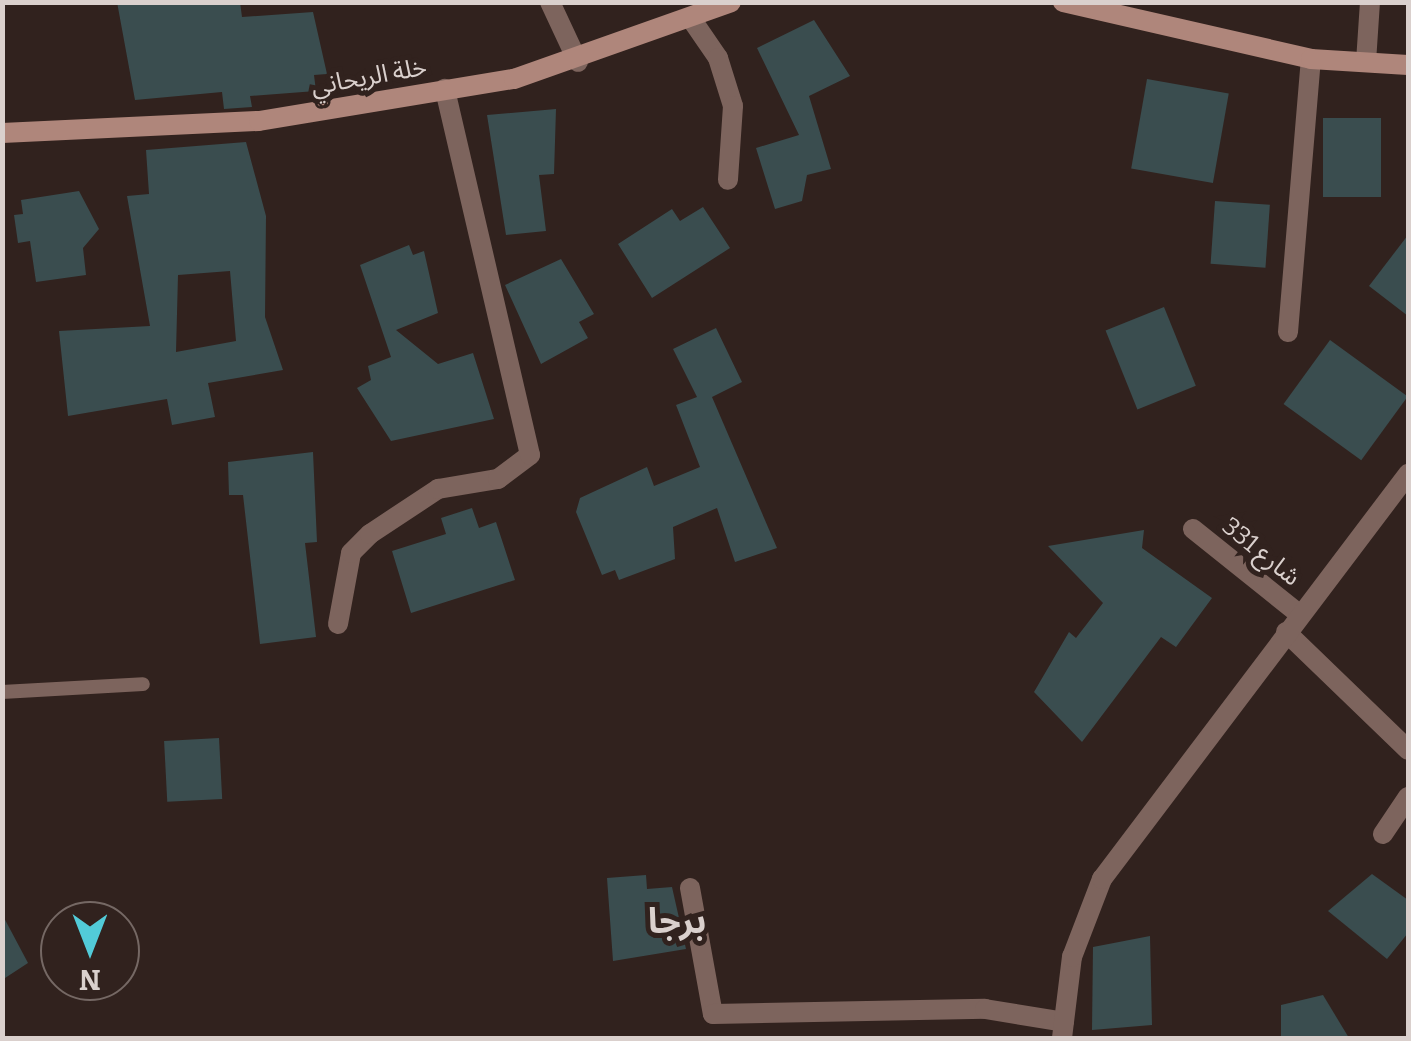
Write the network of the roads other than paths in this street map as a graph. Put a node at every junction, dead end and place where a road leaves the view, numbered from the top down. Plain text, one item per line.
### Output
1 (550, 2) edge
2 (731, 2) edge
3 (1064, 2) edge
4 (1370, 2) edge
5 (692, 20) junction
6 (1311, 59) junction
7 (578, 62) junction
8 (1366, 62) junction
9 (1408, 65) edge
10 (445, 89) junction
11 (2, 133) edge
12 (728, 180) dead end
13 (1288, 332) dead end
14 (1408, 474) edge
15 (1193, 529) dead end
16 (1292, 623) junction
17 (338, 624) dead end
18 (143, 684) dead end
19 (2, 692) edge
20 (1408, 750) edge
21 (1408, 797) edge
22 (1383, 834) dead end
23 (690, 888) dead end
24 (1063, 1030) edge

1 - 7 street
2 - 5 main road, خلة الريحاني
3 - 6 main road
4 - 8 street
5 - 7 main road, خلة الريحاني
5 - 12 street
6 - 8 main road
6 - 13 street
7 - 10 main road, خلة الريحاني
8 - 9 main road
10 - 11 main road, خلة الريحاني
10 - 17 street
14 - 16 street
15 - 16 street, شارع 331
16 - 20 street, شارع 331
16 - 24 street
18 - 19 lane
21 - 22 street
23 - 24 street

